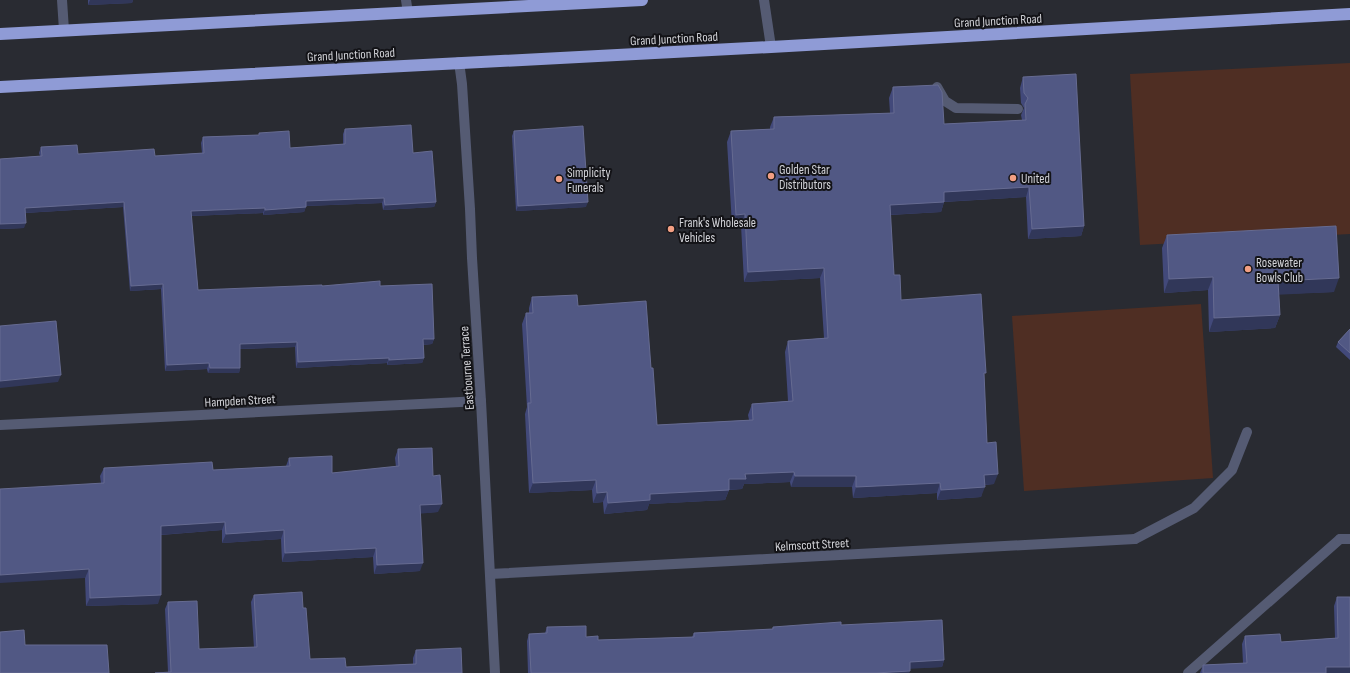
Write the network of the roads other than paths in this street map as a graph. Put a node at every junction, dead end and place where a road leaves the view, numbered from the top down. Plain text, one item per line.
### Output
1 (62, 0) edge
2 (406, 0) edge
3 (642, 0) edge
4 (764, 0) edge
5 (408, 12) junction
6 (1350, 14) edge
7 (64, 30) junction
8 (0, 34) edge
9 (771, 47) junction
10 (459, 62) junction
11 (0, 87) edge
12 (937, 87) edge
13 (1018, 109) dead end
14 (482, 401) junction
15 (0, 425) edge
16 (1247, 432) dead end
17 (1345, 539) edge
18 (490, 574) junction
19 (495, 673) edge
20 (1188, 673) edge

1 - 7 street
2 - 5 street
3 - 5 highway
4 - 9 street
5 - 7 highway
6 - 9 highway, Grand Junction Road
7 - 8 highway
9 - 10 highway, Grand Junction Road
10 - 11 highway, Grand Junction Road
10 - 14 street, Eastbourne Terrace
12 - 13 street
14 - 15 street, Hampden Street
14 - 18 street, Eastbourne Terrace
16 - 18 street, Kelmscott Street
17 - 20 street
18 - 19 street, Eastbourne Terrace

